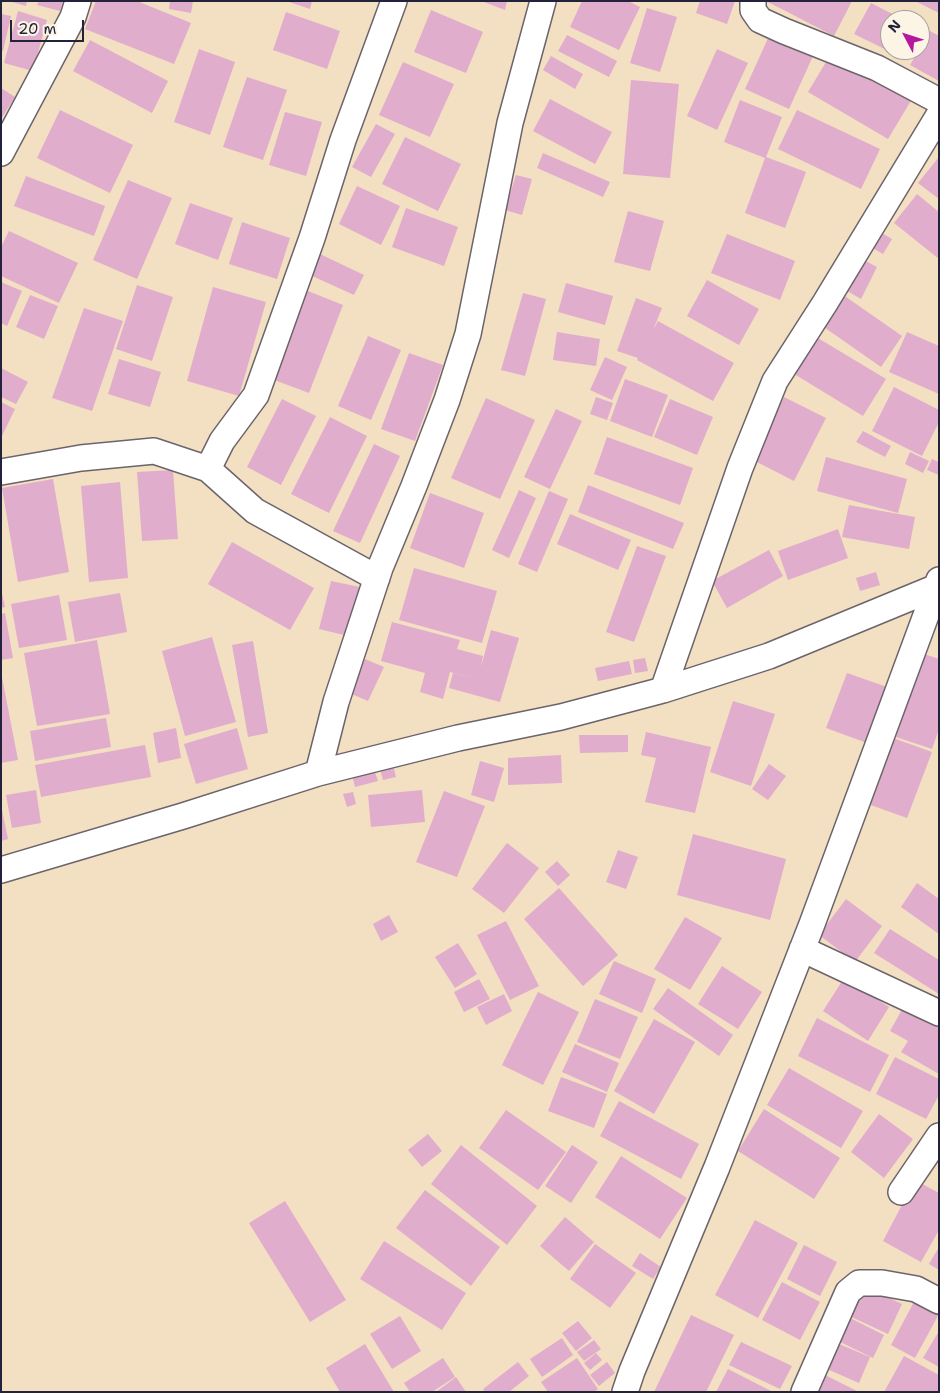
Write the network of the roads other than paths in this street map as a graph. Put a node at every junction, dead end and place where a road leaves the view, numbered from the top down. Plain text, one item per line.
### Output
1 (78, 1) edge
2 (394, 1) edge
3 (543, 1) edge
4 (753, 1) edge
5 (939, 101) edge
6 (939, 116) edge
7 (1, 153) edge
8 (208, 469) junction
9 (1, 472) edge
10 (377, 578) junction
11 (938, 584) edge
12 (663, 690) junction
13 (318, 772) junction
14 (1, 870) edge
15 (802, 949) junction
16 (939, 1013) edge
17 (939, 1136) edge
18 (901, 1192) dead end
19 (939, 1301) edge
20 (625, 1392) edge
21 (804, 1392) edge

1 - 7 street
2 - 8 street
3 - 10 street
4 - 5 street
6 - 12 street
8 - 9 street
8 - 10 street
10 - 13 street
11 - 12 street
11 - 15 street
12 - 13 street
13 - 14 street
15 - 16 street
15 - 20 street
17 - 18 street
19 - 21 street

